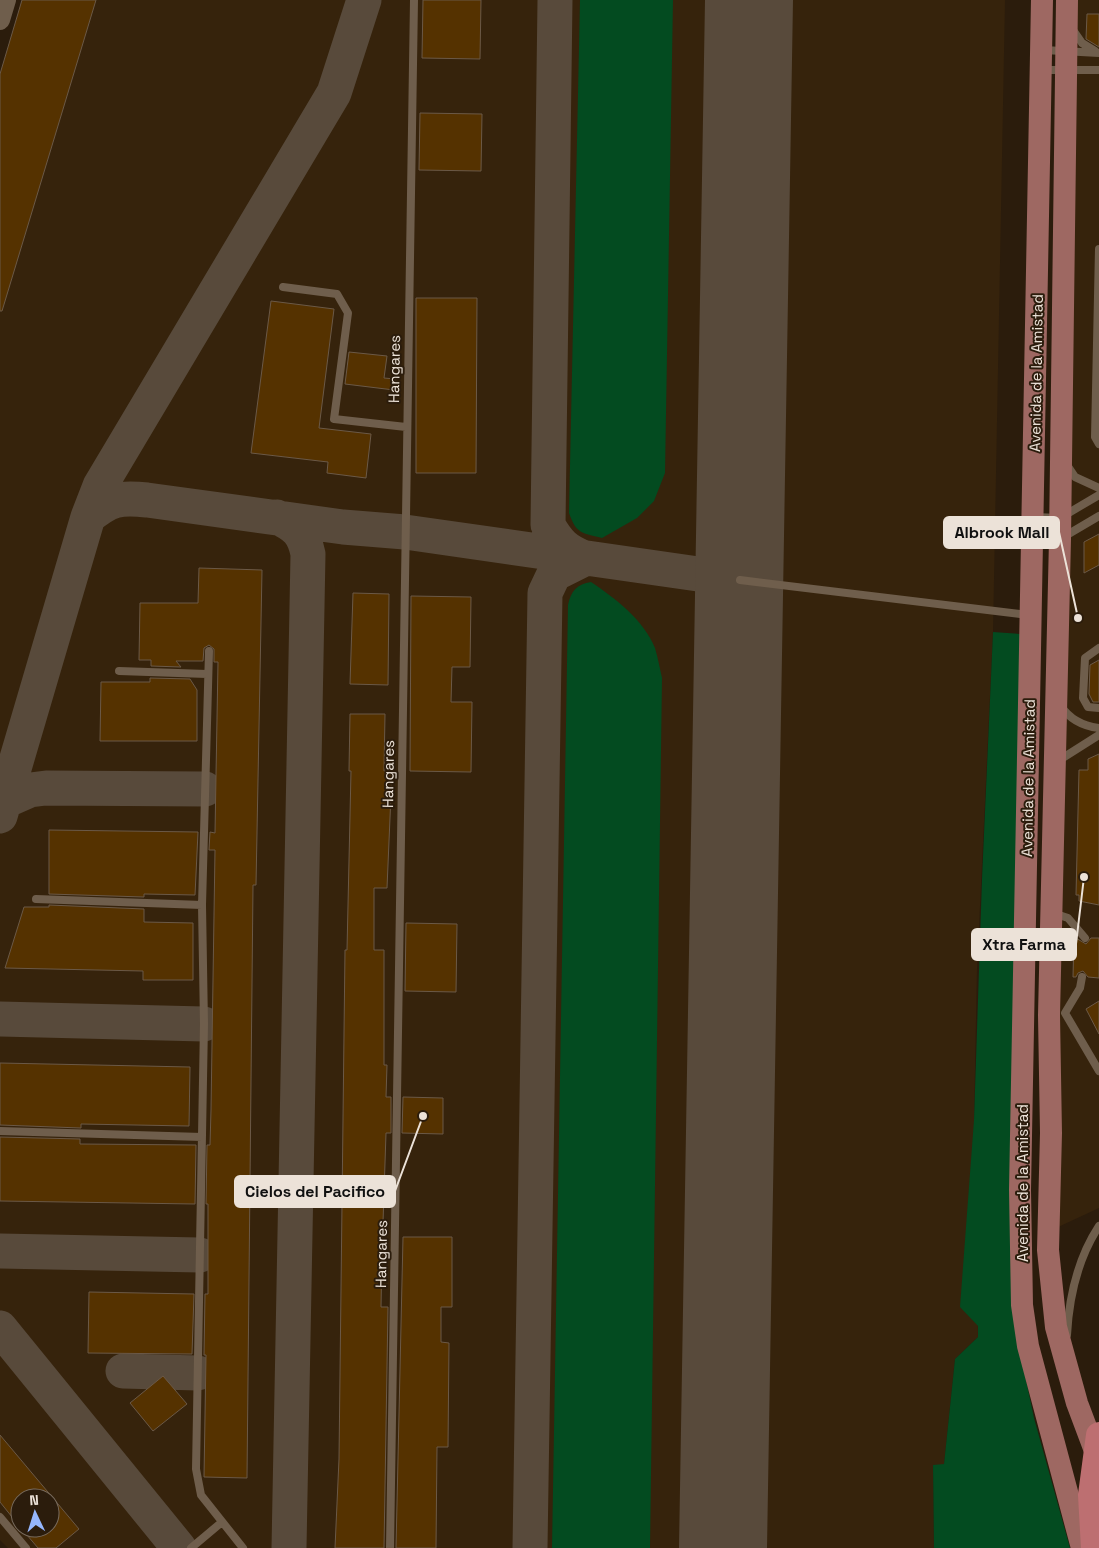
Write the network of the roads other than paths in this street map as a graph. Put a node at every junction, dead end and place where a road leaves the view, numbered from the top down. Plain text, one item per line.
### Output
1 (6, 0) edge
2 (414, 0) edge
3 (1042, 0) edge
4 (1066, 5) edge
5 (0, 20) edge
6 (1099, 53) edge
7 (1041, 60) junction
8 (1066, 60) junction
9 (1099, 70) edge
10 (1099, 249) edge
11 (1098, 260) edge
12 (283, 287) dead end
13 (1098, 343) edge
14 (1098, 381) edge
15 (1097, 419) edge
16 (406, 427) junction
17 (1099, 444) edge
18 (1061, 455) junction
19 (1099, 488) edge
20 (1099, 495) edge
21 (1099, 516) edge
22 (1033, 528) junction
23 (1060, 528) junction
24 (740, 580) dead end
25 (1032, 615) junction
26 (1099, 648) edge
27 (209, 651) dead end
28 (119, 671) dead end
29 (207, 674) junction
30 (1056, 696) junction
31 (1099, 708) edge
32 (1099, 728) edge
33 (1099, 734) edge
34 (1054, 763) junction
35 (36, 899) dead end
36 (202, 905) junction
37 (1051, 913) junction
38 (1085, 938) dead end
39 (1082, 977) dead end
40 (1057, 1014) junction
41 (1099, 1071) edge
42 (0, 1131) edge
43 (202, 1137) junction
44 (1098, 1227) edge
45 (1066, 1365) junction
46 (1099, 1435) edge
47 (1099, 1462) edge
48 (0, 1517) edge
49 (222, 1522) junction
50 (26, 1548) edge
51 (191, 1548) edge
52 (243, 1548) edge
53 (390, 1548) edge
54 (1082, 1548) edge
55 (1094, 1548) edge

1 - 5 main road
2 - 16 lane, Hangares
3 - 7 main road, Avenida de la Amistad
4 - 6 lane
4 - 8 main road, Avenida de la Amistad
6 - 8 lane
7 - 8 lane
7 - 8 lane
7 - 22 main road, Avenida de la Amistad
8 - 9 lane
8 - 18 main road, Avenida de la Amistad
10 - 11 lane
11 - 13 lane
12 - 16 lane
13 - 14 lane
14 - 15 lane
15 - 17 lane
16 - 53 lane, Hangares
18 - 19 lane
18 - 23 main road, Avenida de la Amistad
20 - 23 lane
21 - 23 lane
22 - 23 lane
22 - 23 lane
22 - 25 main road, Avenida de la Amistad
23 - 30 main road, Avenida de la Amistad
24 - 25 lane
25 - 54 main road, Avenida de la Amistad
26 - 31 lane
27 - 29 lane
28 - 29 lane
29 - 36 lane
30 - 32 lane
30 - 34 main road, Avenida de la Amistad
33 - 34 lane
34 - 37 main road, Avenida de la Amistad
35 - 36 lane
36 - 43 lane
37 - 38 lane
37 - 40 main road, Avenida de la Amistad
39 - 40 lane
40 - 41 lane
40 - 45 main road, Avenida de la Amistad
42 - 43 lane
43 - 49 lane
44 - 45 lane
45 - 47 main road, Avenida de la Amistad
46 - 55 highway
48 - 50 lane
49 - 51 lane
49 - 52 lane

